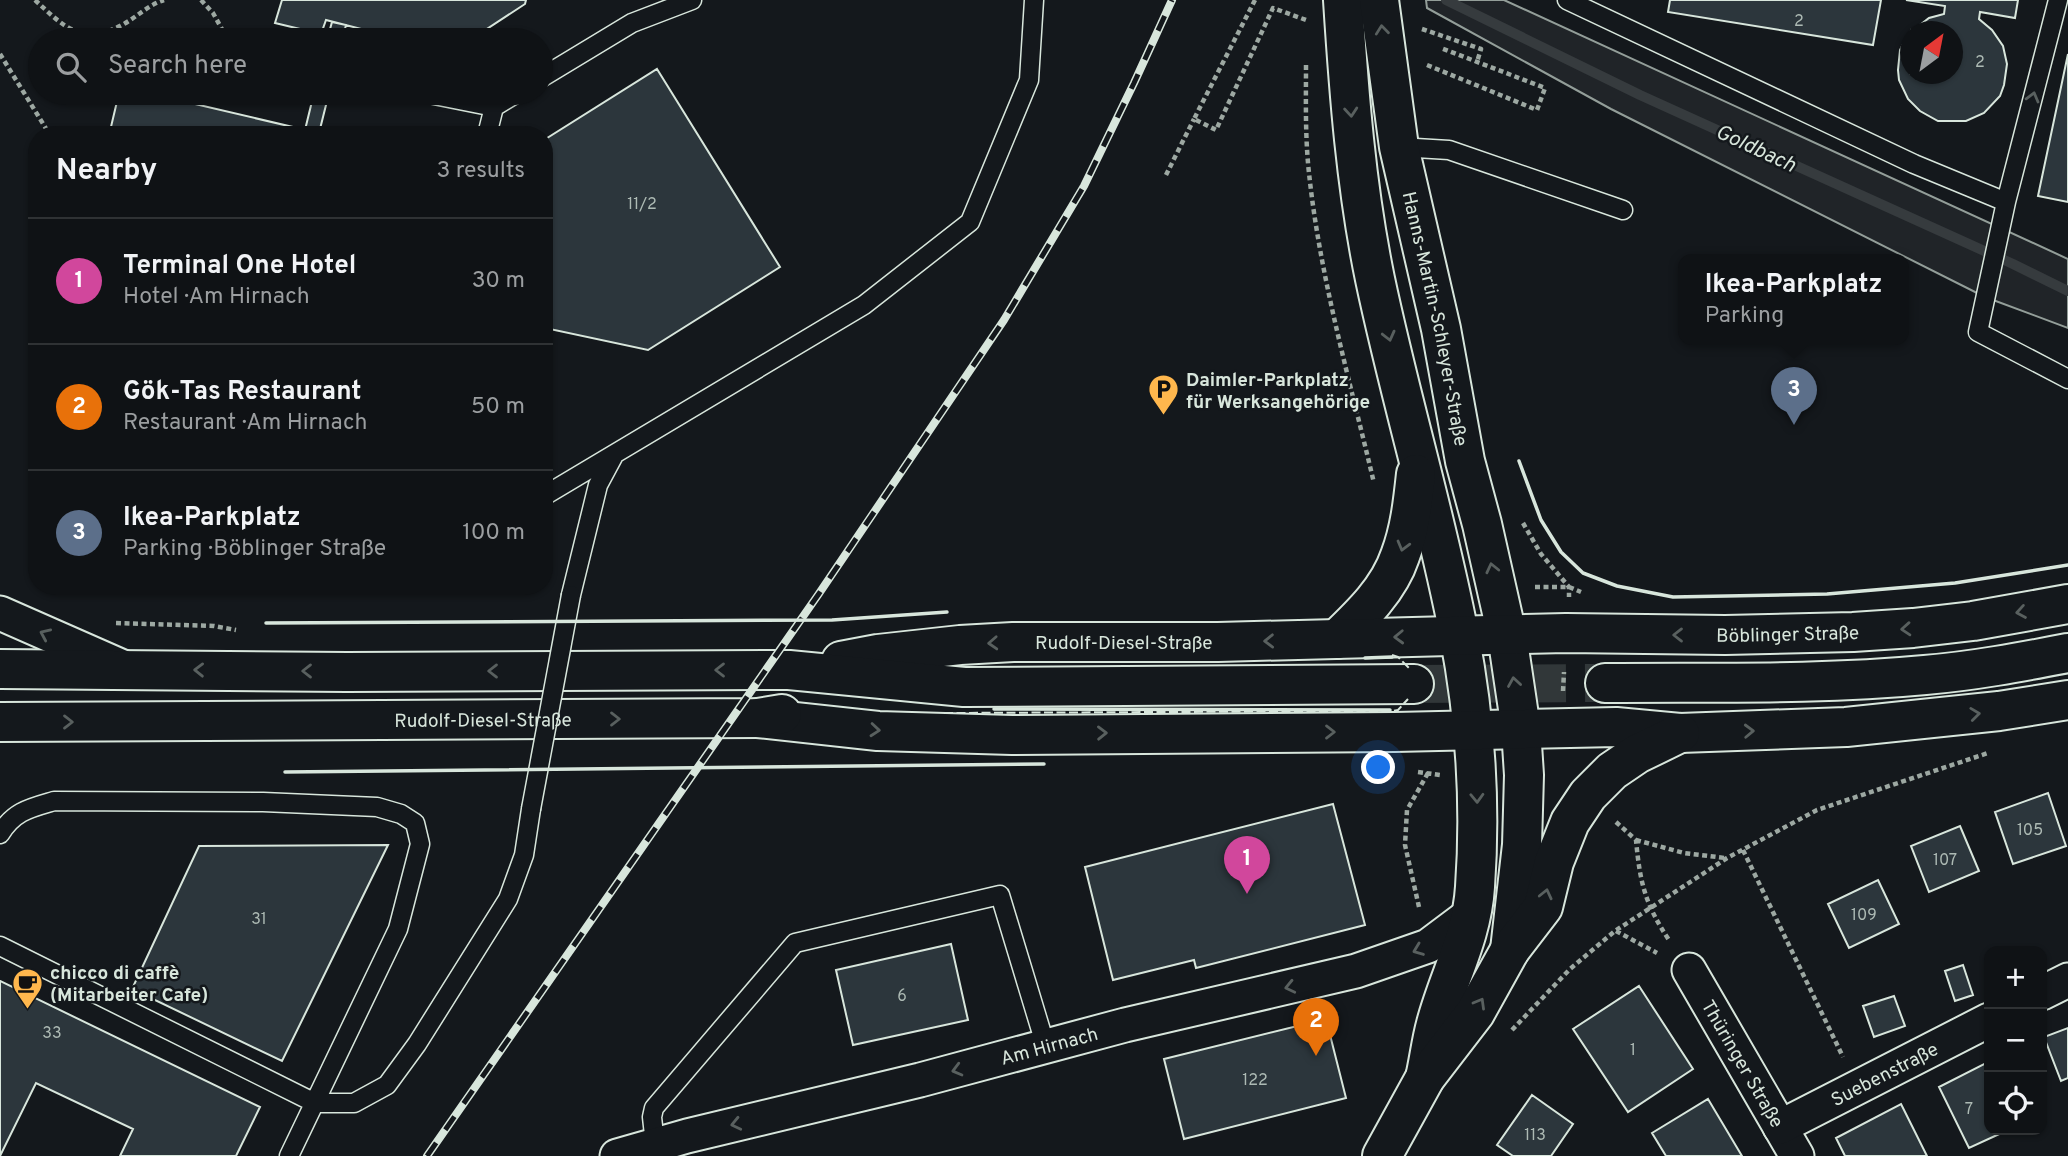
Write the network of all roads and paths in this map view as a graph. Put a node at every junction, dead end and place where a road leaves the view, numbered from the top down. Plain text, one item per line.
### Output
1 (35, 0) edge
2 (164, 0) edge
3 (201, 0) edge
4 (692, 0) edge
5 (1034, 0) edge
6 (1255, 0) edge
7 (1343, 0) edge
8 (1379, 0) edge
9 (1567, 0) edge
10 (2059, 0) edge
11 (70, 28) edge
12 (114, 28) edge
13 (221, 28) edge
14 (1306, 31) dead end
15 (1431, 32) dead end
16 (1441, 48) dead end
17 (0, 54) edge
18 (1306, 54) dead end
19 (1477, 62) junction
20 (1425, 65) dead end
21 (553, 72) edge
22 (28, 99) edge
23 (31, 105) edge
24 (484, 105) edge
25 (497, 105) edge
26 (494, 107) junction
27 (1195, 118) junction
28 (44, 126) edge
29 (489, 126) edge
30 (1399, 146) junction
31 (1166, 175) dead end
32 (2005, 209) junction
33 (1623, 210) dead end
34 (2068, 379) edge
35 (615, 453) junction
36 (1419, 455) junction
37 (553, 491) edge
38 (1376, 491) dead end
39 (2068, 604) edge
40 (0, 613) edge
41 (1460, 635) junction
42 (1507, 635) junction
43 (1617, 635) junction
44 (1337, 639) junction
45 (2068, 653) edge
46 (0, 669) edge
47 (131, 670) junction
48 (789, 670) junction
49 (1605, 683) tunnel mouth
50 (1414, 684) tunnel mouth
51 (964, 687) junction
52 (2068, 700) edge
53 (758, 718) junction
54 (0, 722) edge
55 (1616, 727) junction
56 (1521, 729) junction
57 (1473, 730) junction
58 (1680, 733) junction
59 (1993, 752) dead end
60 (1588, 795) junction
61 (0, 834) edge
62 (1636, 840) junction
63 (1744, 850) junction
64 (1727, 858) junction
65 (1649, 907) junction
66 (1472, 914) junction
67 (1615, 931) junction
68 (0, 946) edge
69 (1510, 950) junction
70 (1689, 970) joint
71 (2068, 980) edge
72 (2047, 990) edge
73 (1984, 1023) edge
74 (1504, 1039) dead end
75 (1837, 1043) dead end
76 (1046, 1047) junction
77 (1425, 1079) junction
78 (315, 1103) junction
79 (1780, 1127) junction
80 (655, 1144) junction
81 (289, 1156) edge
82 (617, 1156) edge
83 (1381, 1156) edge
84 (1797, 1156) edge

1 - 11 path
2 - 12 path
3 - 13 path
4 - 21 lane
5 - 35 lane
6 - 27 path
7 -> 36 main road
30 -> 8 main road, Hanns-Martin-Schleyer-Straße
9 - 32 lane
32 -> 10 lane
14 - 27 path
15 - 19 path
16 - 19 path
17 - 22 path
18 - 38 path
19 - 20 path
23 - 28 path
24 - 26 lane
25 - 26 lane
26 - 29 lane
27 - 31 path
30 - 33 lane
42 -> 30 main road, Hanns-Martin-Schleyer-Straße
32 - 34 lane
35 - 37 lane
35 - 78 lane, bridge
36 - 41 main road
36 -> 44 main road
39 -> 43 main road, Böblinger Straße
47 -> 40 street
41 - 42 main road, Böblinger Straße
41 -> 44 main road, Rudolf-Diesel-Straße
41 - 57 main road
42 - 43 main road, Böblinger Straße
56 -> 42 main road
43 - 55 main road
44 -> 48 main road, Rudolf-Diesel-Straße
45 - 49 main road
46 - 47 main road, Rudolf-Diesel-Straße
48 -> 47 main road, Rudolf-Diesel-Straße
48 - 51 main road, Rudolf-Diesel-Straße
50 - 51 main road, Rudolf-Diesel-Straße
51 - 53 main road, Rudolf-Diesel-Straße
58 -> 52 main road
54 -> 53 main road, Rudolf-Diesel-Straße
53 -> 57 main road
55 - 56 main road
55 - 58 main road
56 - 57 main road
56 - 69 main road
57 -> 66 main road
58 - 60 main road
59 - 63 path
60 - 62 path
69 -> 60 main road
61 - 78 lane
62 - 64 path
62 - 65 path
63 - 64 path
63 - 75 path
64 - 65 path
65 - 67 path
66 -> 76 street, Am Hirnach
66 - 77 main road
67 - 70 path
67 - 74 path
68 - 78 lane
77 -> 69 main road
70 - 79 street, Thüringer Straße
71 - 72 street
73 - 79 street, Suebenstraße
76 -> 80 street, Am Hirnach
76 - 80 lane
77 - 83 main road
78 - 81 lane
79 - 84 street, Thüringer Straße
80 - 82 street, Am Hirnach

